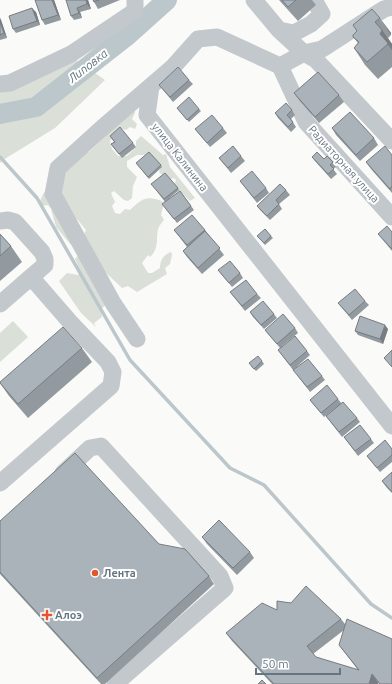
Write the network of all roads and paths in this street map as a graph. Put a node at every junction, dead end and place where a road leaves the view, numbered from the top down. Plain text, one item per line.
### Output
1 (135, 0) edge
2 (254, 0) edge
3 (314, 0) edge
4 (392, 7) edge
5 (279, 30) junction
6 (304, 53) junction
7 (280, 66) junction
8 (0, 84) edge
9 (151, 86) junction
10 (392, 141) edge
11 (392, 217) edge
12 (0, 221) edge
13 (31, 277) junction
14 (0, 304) edge
15 (137, 339) dead end
16 (392, 426) edge
17 (0, 483) edge
18 (50, 485) edge
19 (115, 684) edge

1 - 8 street
2 - 5 street
3 - 5 street
4 - 6 street
5 - 6 street
6 - 7 street
6 - 10 street
7 - 9 street
7 - 11 street, Радиаторная улица
9 - 15 street
9 - 16 street, улица Калинина
12 - 13 street
13 - 14 street
13 - 17 street
18 - 19 street

